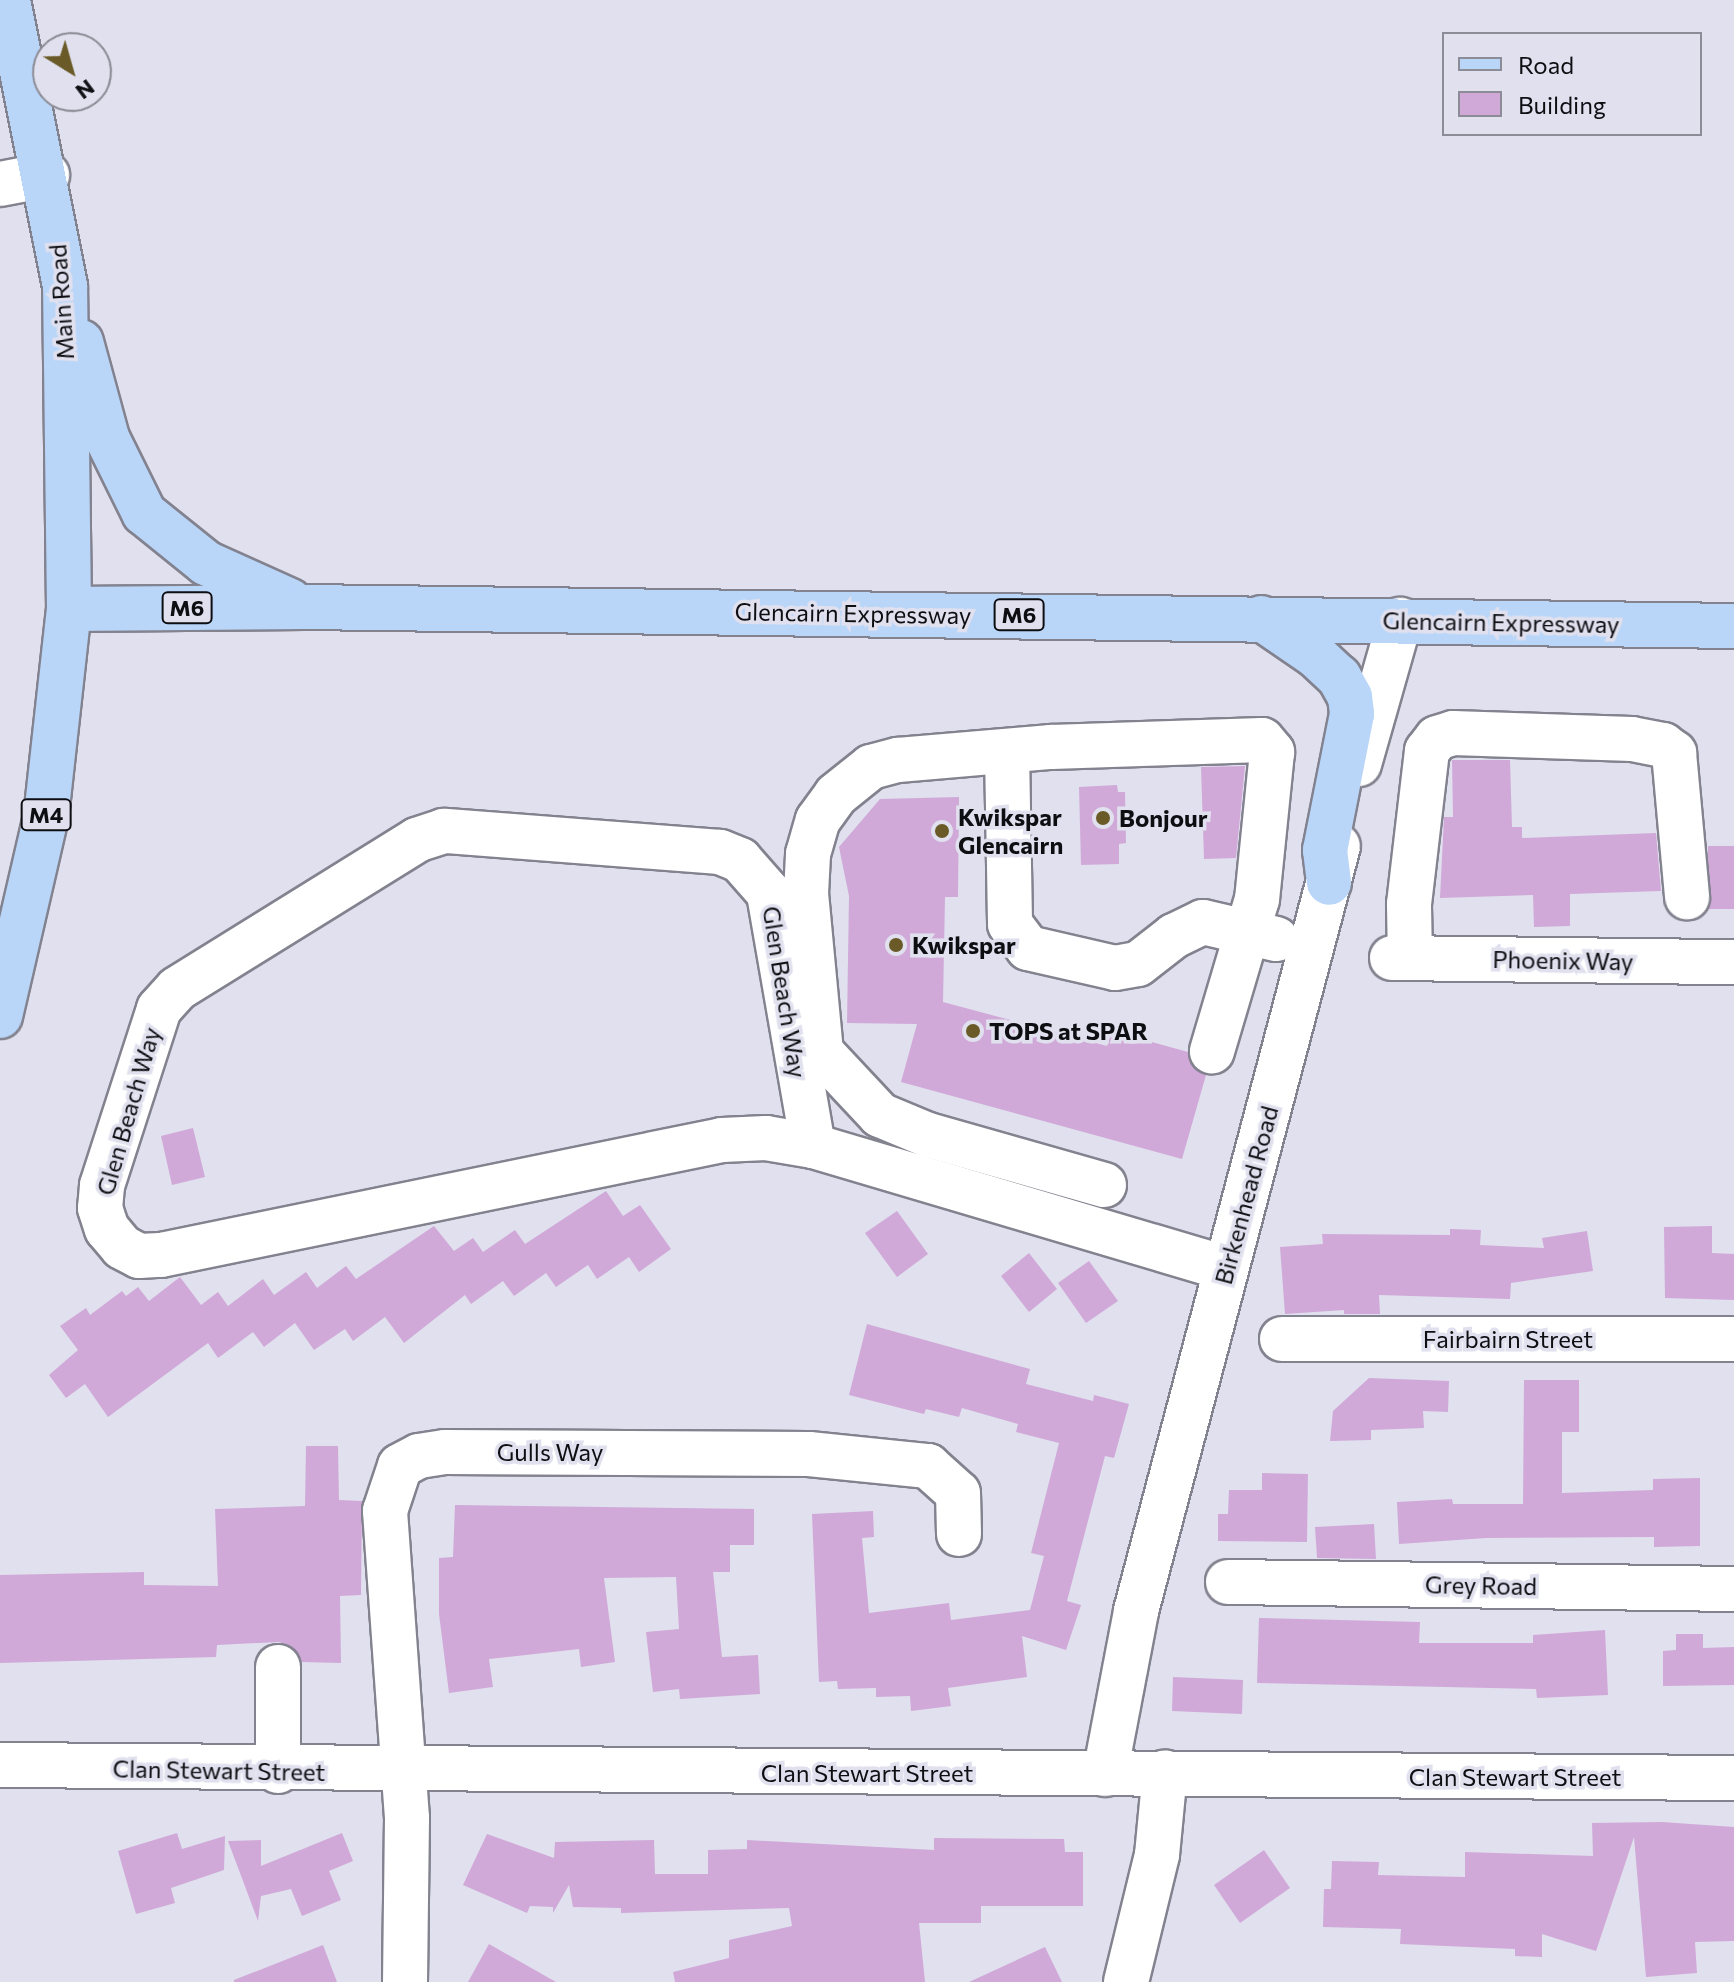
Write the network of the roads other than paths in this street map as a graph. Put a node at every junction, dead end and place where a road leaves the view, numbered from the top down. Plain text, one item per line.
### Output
1 (8, 0) edge
2 (47, 175) junction
3 (0, 184) edge
4 (65, 286) junction
5 (304, 607) junction
6 (69, 609) junction
7 (1261, 618) junction
8 (1400, 620) junction
9 (1734, 626) edge
10 (1007, 751) junction
11 (808, 854) junction
12 (762, 883) junction
13 (1329, 883) junction
14 (1687, 897) dead end
15 (1249, 931) junction
16 (1310, 944) junction
17 (1734, 962) edge
18 (0, 1016) edge
19 (1212, 1051) dead end
20 (813, 1146) junction
21 (1104, 1185) dead end
22 (1225, 1268) junction
23 (1282, 1339) dead end
24 (1734, 1339) edge
25 (959, 1534) dead end
26 (1228, 1582) dead end
27 (1734, 1589) edge
28 (278, 1667) dead end
29 (0, 1765) edge
30 (278, 1771) junction
31 (403, 1772) junction
32 (1165, 1772) junction
33 (1105, 1774) junction
34 (1734, 1778) edge
35 (405, 1982) edge
36 (1126, 1982) edge

1 - 2 main road, Main Road / M4
2 - 3 street
2 - 4 main road, Main Road / M4
4 - 5 main road
4 - 6 main road, Main Road / M4
5 - 6 main road, Glencairn Expressway / M6
5 - 7 main road, Glencairn Expressway / M6
6 - 18 main road, M4
7 - 8 main road, Glencairn Expressway / M6
7 - 13 main road
8 - 9 main road, Glencairn Expressway / M6
8 - 13 street, Birkenhead Road
10 - 11 street
10 - 15 street
10 - 15 street
11 - 12 street
11 - 21 street
12 - 20 street, Glen Beach Way
12 - 20 street, Glen Beach Way
13 - 16 street, Birkenhead Road
14 - 17 street, Phoenix Way
15 - 16 street
15 - 19 street
16 - 22 street, Birkenhead Road
20 - 22 street, Glen Beach Way
22 - 33 street, Birkenhead Road
23 - 24 street, Fairbairn Street
25 - 31 street, Gulls Way
26 - 27 street, Grey Road
28 - 30 street
29 - 30 street, Clan Stewart Street
30 - 31 street, Clan Stewart Street
31 - 33 street, Clan Stewart Street
31 - 35 street, Gulls Way
32 - 33 street, Clan Stewart Street
32 - 34 street, Clan Stewart Street
32 - 36 street

